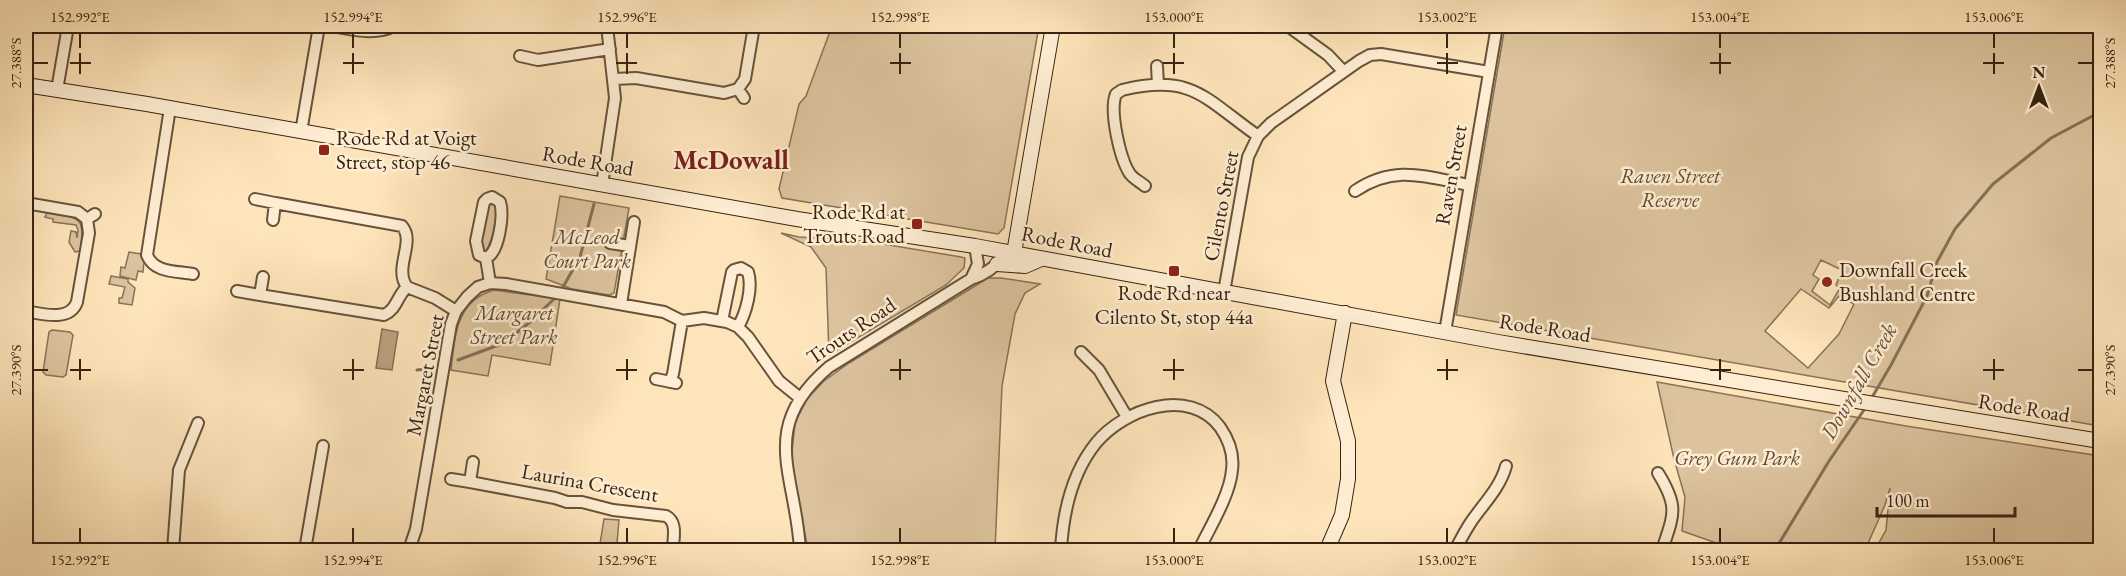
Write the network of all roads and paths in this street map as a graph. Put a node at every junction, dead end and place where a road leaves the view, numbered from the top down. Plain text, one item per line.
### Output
1 (68, 26) edge
2 (319, 26) edge
3 (331, 26) edge
4 (394, 26) edge
5 (607, 26) edge
6 (754, 26) edge
7 (1053, 26) edge
8 (1288, 26) edge
9 (1497, 26) edge
10 (610, 49) junction
11 (520, 56) dead end
12 (1157, 66) dead end
13 (1343, 71) junction
14 (1489, 72) junction
15 (614, 79) junction
16 (26, 85) edge
17 (1158, 85) junction
18 (57, 90) junction
19 (170, 108) junction
20 (301, 132) junction
21 (1258, 136) junction
22 (602, 185) junction
23 (1469, 185) junction
24 (1145, 186) dead end
25 (1355, 191) dead end
26 (255, 199) dead end
27 (26, 203) edge
28 (275, 203) junction
29 (273, 220) dead end
30 (634, 222) dead end
31 (610, 243) dead end
32 (630, 246) junction
33 (975, 246) junction
34 (1005, 256) junction
35 (486, 258) junction
36 (1041, 259) junction
37 (193, 274) dead end
38 (263, 277) dead end
39 (971, 279) junction
40 (490, 283) junction
41 (406, 287) junction
42 (237, 291) dead end
43 (1224, 292) junction
44 (260, 295) junction
45 (621, 304) junction
46 (26, 311) edge
47 (456, 311) junction
48 (1346, 313) junction
49 (682, 321) junction
50 (722, 321) junction
51 (738, 327) junction
52 (1445, 332) junction
53 (1081, 352) dead end
54 (656, 379) dead end
55 (800, 398) junction
56 (1127, 417) junction
57 (198, 423) dead end
58 (2100, 441) edge
59 (323, 446) dead end
60 (473, 462) dead end
61 (1506, 466) dead end
62 (1658, 473) dead end
63 (451, 479) dead end
64 (470, 482) junction
65 (173, 550) edge
66 (305, 550) edge
67 (409, 550) edge
68 (673, 550) edge
69 (800, 550) edge
70 (1061, 550) edge
71 (1199, 550) edge
72 (1327, 550) edge
73 (1455, 550) edge
74 (1662, 550) edge

1 - 18 street
2 - 20 street
3 - 4 street
5 - 10 street
6 - 15 street
7 - 34 main road
8 - 13 street
9 - 14 street, Raven Street
10 - 11 street
10 - 15 street
12 - 17 street
13 - 14 street, Cilento Street
13 - 21 street, Cilento Street
14 - 23 street, Raven Street
15 - 22 street
16 - 18 main road, Rode Road
17 - 21 street
17 - 24 street
18 - 19 main road, Rode Road
19 - 20 main road, Rode Road
19 - 37 street
20 - 22 main road, Rode Road
21 - 43 street, Cilento Street
22 - 33 main road, Rode Road
23 - 25 street
23 - 52 street, Raven Street
26 - 28 street
27 - 46 street
28 - 29 street
28 - 41 street
30 - 32 street
31 - 32 street
32 - 45 street
33 - 34 main road, Rode Road
33 - 39 street
34 - 36 main road, Rode Road
34 - 36 main road
34 - 39 street, Trouts Road
35 - 35 street
35 - 40 street
36 - 43 main road, Rode Road
38 - 44 street
39 - 55 street, Trouts Road
40 - 45 street
40 - 47 street, Margaret Street
41 - 44 street
41 - 47 street
42 - 44 street
43 - 48 main road, Rode Road
45 - 49 street
47 - 67 street, Margaret Street
48 - 52 main road, Rode Road
48 - 72 main road
49 - 50 street
49 - 54 street
50 - 51 street
50 - 51 street
51 - 55 street
52 - 58 main road, Rode Road
53 - 56 street
55 - 69 street, Trouts Road
56 - 70 street
56 - 71 street
57 - 65 street
59 - 66 street
60 - 64 street
61 - 73 street
62 - 74 street
63 - 64 street, Laurina Crescent
64 - 68 street, Laurina Crescent

